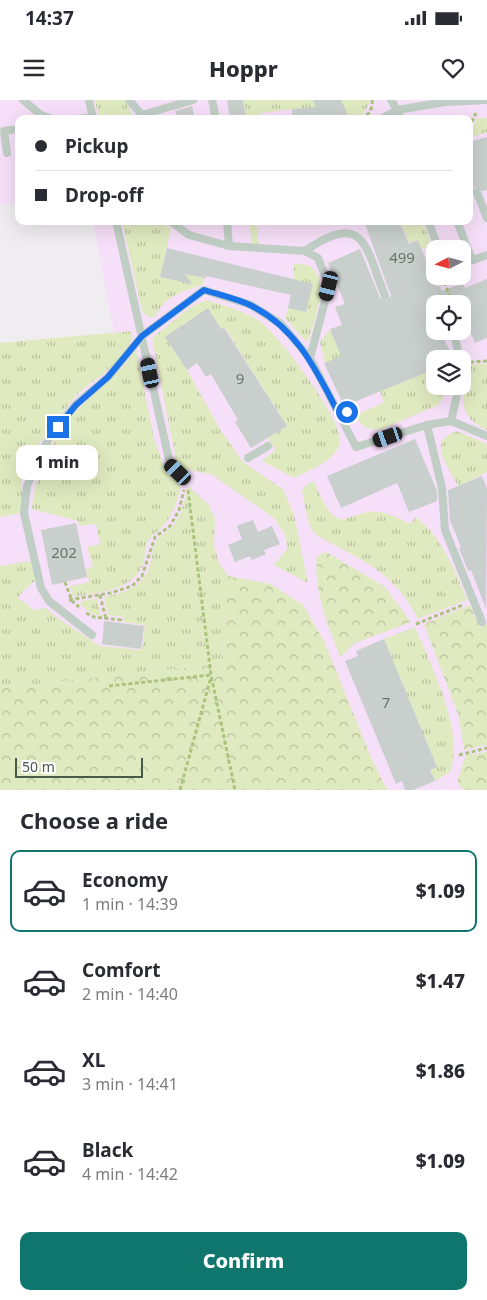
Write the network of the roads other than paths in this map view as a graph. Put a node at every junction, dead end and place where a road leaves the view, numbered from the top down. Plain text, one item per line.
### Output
1 (23, 100) edge
2 (89, 100) edge
3 (129, 100) edge
4 (212, 100) edge
5 (391, 100) edge
6 (487, 100) edge
7 (190, 101) edge
8 (397, 110) junction
9 (41, 115) edge
10 (92, 115) edge
11 (215, 115) edge
12 (388, 115) edge
13 (399, 115) edge
14 (15, 130) edge
15 (7, 153) dead end
16 (477, 192) dead end
17 (487, 218) edge
18 (117, 225) edge
19 (175, 225) edge
20 (227, 225) edge
21 (430, 225) edge
22 (459, 225) edge
23 (435, 240) edge
24 (229, 246) junction
25 (305, 251) junction
26 (487, 255) edge
27 (472, 260) joint
28 (385, 296) dead end
29 (142, 336) junction
30 (310, 358) junction
31 (456, 395) edge
32 (348, 411) dead end
33 (340, 416) junction
34 (451, 421) junction
35 (427, 425) junction
36 (487, 436) edge
37 (268, 446) dead end
38 (248, 458) dead end
39 (186, 480) road end
40 (482, 622) dead end
41 (92, 635) dead end

1 - 9 lane
2 - 10 lane
3 - 7 lane
4 - 11 lane
5 - 8 lane
6 - 8 lane
8 - 12 lane
8 - 13 lane
14 - 15 lane
16 - 17 lane
18 - 29 lane
19 - 24 lane
20 - 24 lane
21 - 23 lane
22 - 27 lane
24 - 25 lane
25 - 28 lane
25 - 30 lane
26 - 27 lane
29 - 30 lane
29 - 39 lane
29 - 41 lane
30 - 33 lane
31 - 34 lane
32 - 33 lane
33 - 35 lane
34 - 35 lane
34 - 36 lane
35 - 40 lane
37 - 38 lane

